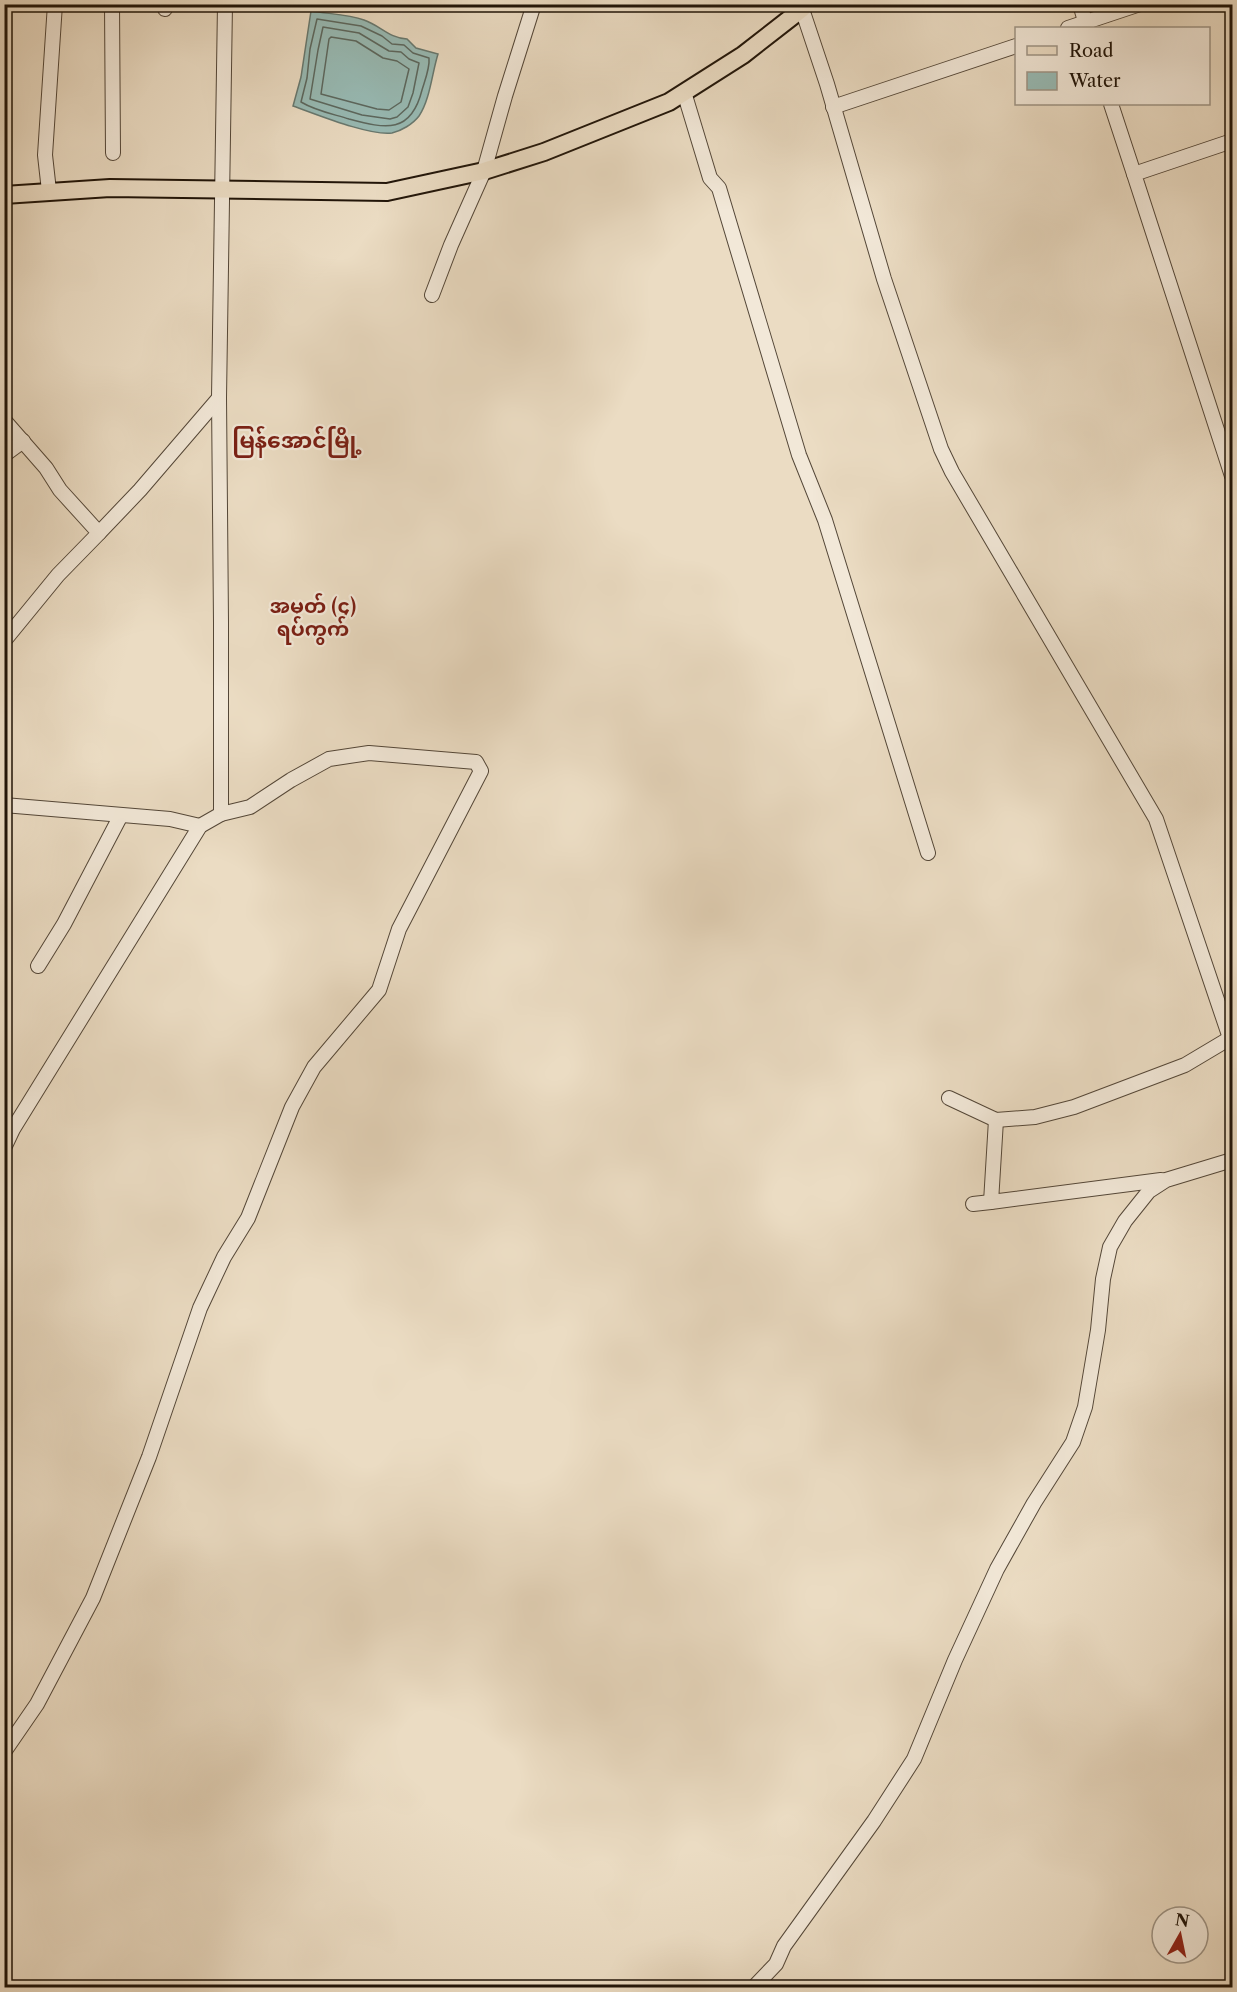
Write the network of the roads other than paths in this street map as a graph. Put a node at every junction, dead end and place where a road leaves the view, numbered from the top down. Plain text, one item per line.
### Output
1 (55, 4) edge
2 (112, 4) edge
3 (225, 4) edge
4 (534, 4) edge
5 (1080, 4) edge
6 (1140, 4) edge
7 (802, 6) edge
8 (1086, 26) edge
9 (1015, 47) edge
10 (684, 92) junction
11 (1111, 105) edge
12 (833, 107) junction
13 (1233, 141) edge
14 (113, 153) dead end
15 (484, 171) junction
16 (1134, 174) junction
17 (221, 189) junction
18 (49, 191) junction
19 (4, 195) edge
20 (432, 295) dead end
21 (219, 398) junction
22 (4, 420) edge
23 (23, 441) junction
24 (4, 455) edge
25 (1233, 476) edge
26 (99, 533) junction
27 (4, 641) edge
28 (4, 806) edge
29 (221, 814) junction
30 (120, 816) junction
31 (200, 826) junction
32 (928, 853) dead end
33 (38, 966) dead end
34 (1232, 1040) edge
35 (949, 1098) dead end
36 (996, 1120) junction
37 (4, 1148) edge
38 (1233, 1160) edge
39 (1166, 1180) junction
40 (991, 1202) junction
41 (973, 1204) dead end
42 (4, 1752) edge
43 (753, 1988) edge

1 - 18 street
2 - 14 street
3 - 17 street
4 - 15 street
5 - 8 street
6 - 8 street
7 - 10 main road
7 - 12 street
9 - 12 street
10 - 15 main road
10 - 32 street
11 - 16 street
12 - 34 street
13 - 16 street
15 - 17 main road
15 - 20 street
16 - 25 street
17 - 18 main road
17 - 21 street
18 - 19 main road
21 - 26 street
21 - 29 street
22 - 23 street
23 - 24 street
23 - 26 street
26 - 27 street
28 - 30 street
29 - 31 street
29 - 42 street
30 - 31 street
30 - 33 street
31 - 37 street
34 - 36 street
35 - 36 street
36 - 40 street
38 - 39 street
39 - 40 street
39 - 43 street
40 - 41 street

